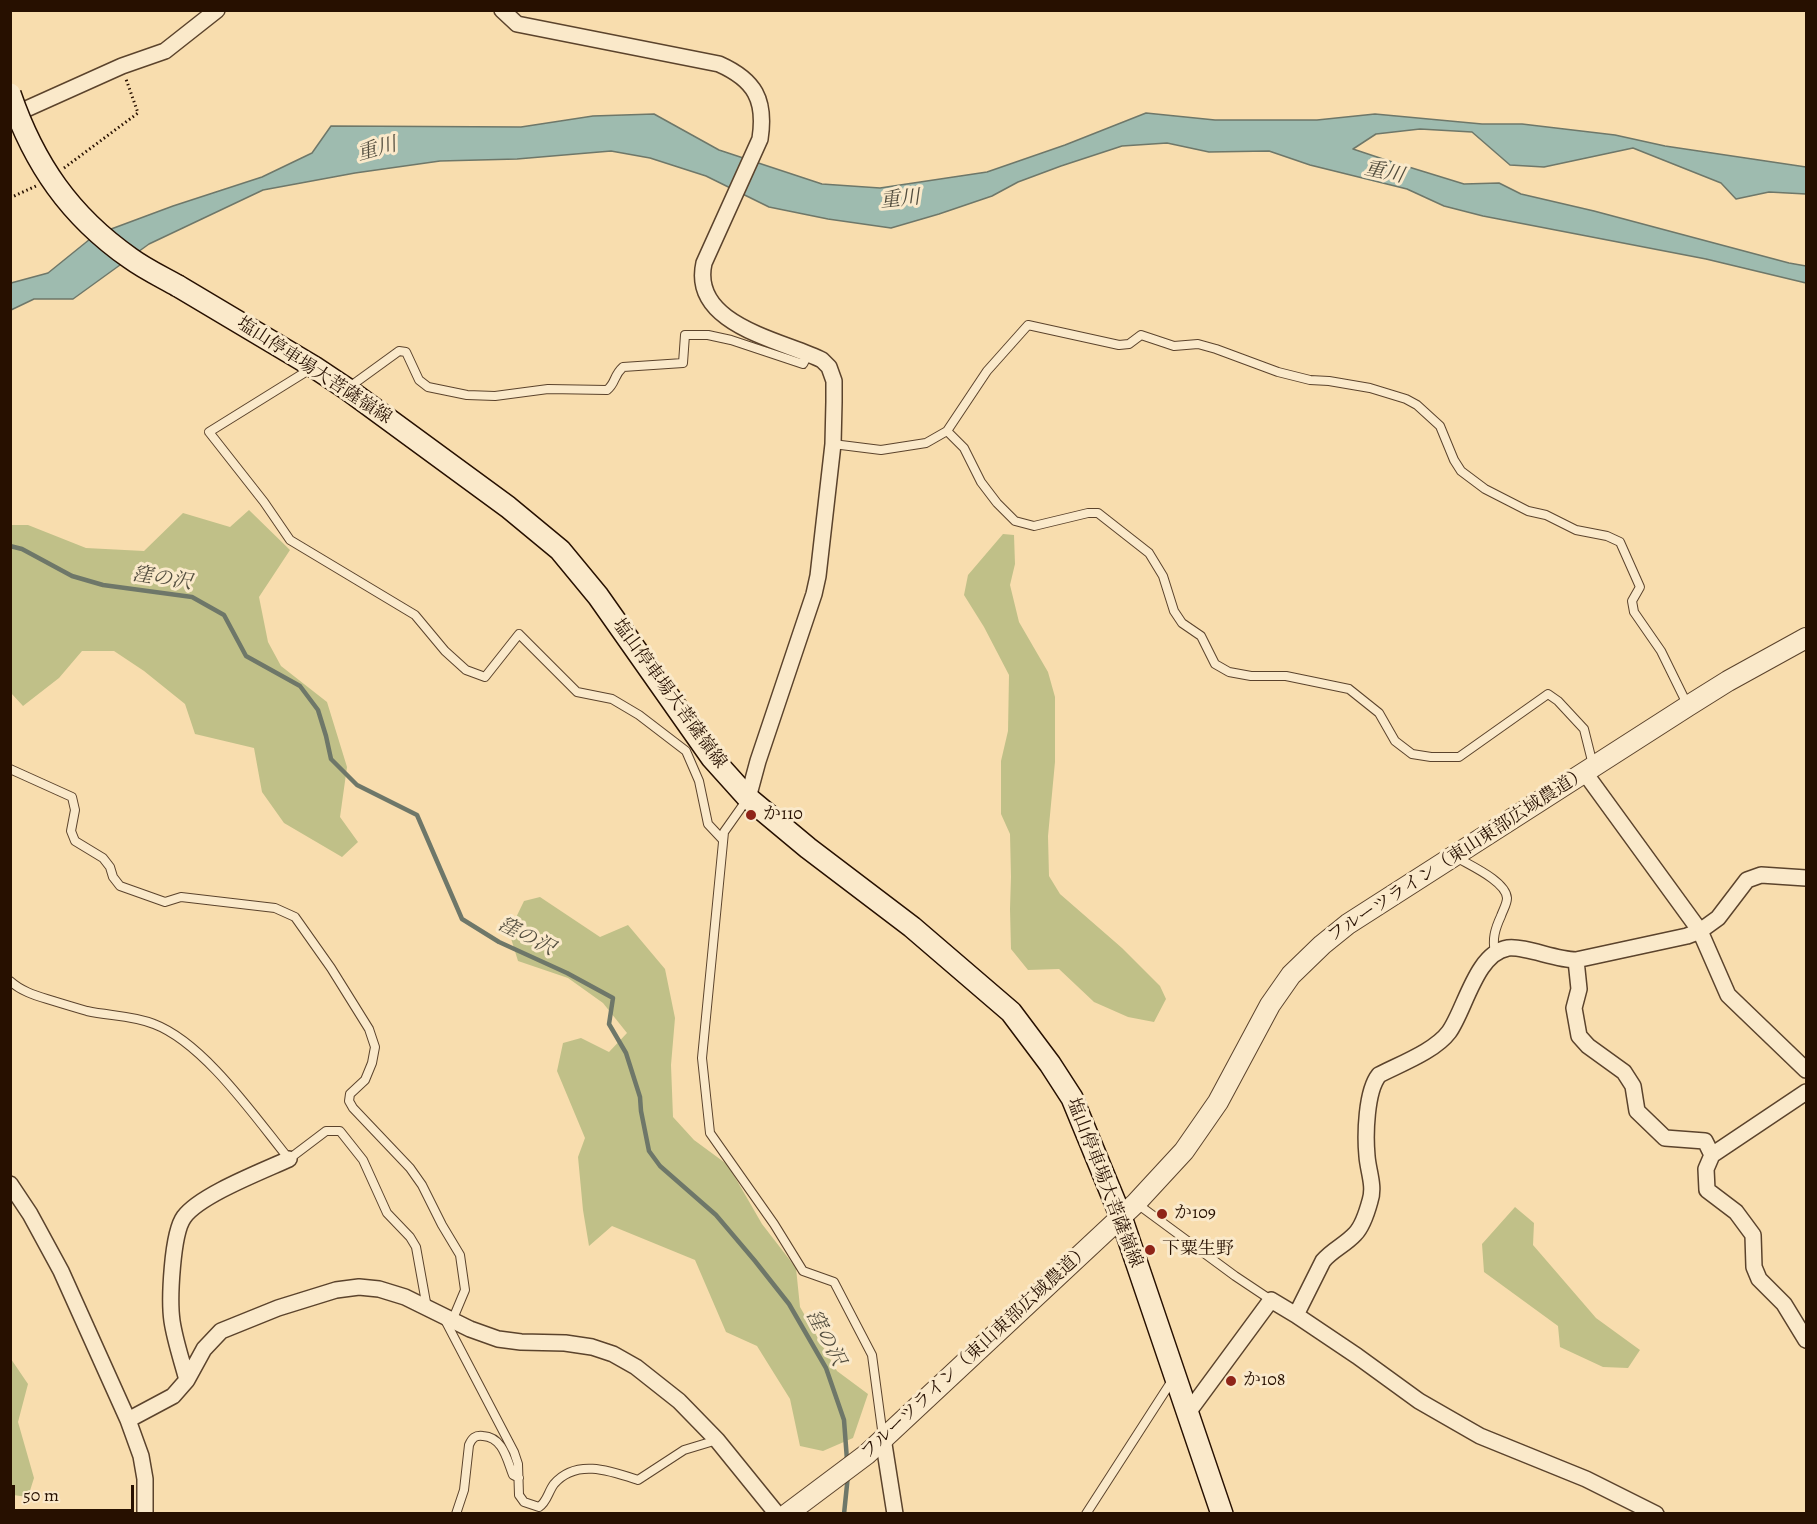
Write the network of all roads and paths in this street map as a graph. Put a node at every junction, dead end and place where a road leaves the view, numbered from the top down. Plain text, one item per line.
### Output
1 (217, 10) edge
2 (502, 10) edge
3 (122, 66) junction
4 (10, 94) edge
5 (10, 113) edge
6 (63, 169) dead end
7 (44, 183) dead end
8 (10, 198) edge
9 (809, 353) junction
10 (314, 367) junction
11 (347, 389) junction
12 (947, 431) junction
13 (833, 444) junction
14 (1806, 638) edge
15 (1688, 706) junction
16 (10, 769) edge
17 (1589, 770) junction
18 (748, 798) junction
19 (723, 840) junction
20 (1453, 856) junction
21 (1806, 878) edge
22 (1700, 931) junction
23 (1495, 955) junction
24 (1576, 960) junction
25 (10, 981) edge
26 (1806, 1070) edge
27 (1806, 1092) edge
28 (1713, 1155) junction
29 (289, 1159) junction
30 (10, 1184) edge
31 (1128, 1210) junction
32 (1271, 1300) junction
33 (427, 1308) junction
34 (1296, 1315) junction
35 (448, 1318) junction
36 (1806, 1340) edge
37 (1174, 1377) junction
38 (187, 1380) junction
39 (1187, 1414) junction
40 (128, 1420) junction
41 (883, 1438) junction
42 (717, 1440) junction
43 (519, 1478) junction
44 (1632, 1508) edge
45 (146, 1514) edge
46 (456, 1514) edge
47 (777, 1514) edge
48 (787, 1514) edge
49 (895, 1514) edge
50 (1086, 1514) edge
51 (1222, 1514) edge
52 (1656, 1514) edge

1 - 3 street
2 - 9 street
3 - 5 street
3 - 6 path
4 - 10 main road, 塩山停車場大菩薩嶺線, bridge
7 - 8 path
9 - 11 lane
9 - 13 street
10 - 11 main road, 塩山停車場大菩薩嶺線
10 - 19 lane
11 - 18 main road, 塩山停車場大菩薩嶺線
12 - 13 lane
12 - 15 lane
12 - 17 lane
13 - 18 street
14 - 15 street, フルーツライン（東山東部広域農道）
15 - 17 street, フルーツライン（東山東部広域農道）
16 - 35 lane
17 - 20 street, フルーツライン（東山東部広域農道）
17 - 22 street
18 - 19 lane
18 - 31 main road, 塩山停車場大菩薩嶺線
19 - 41 lane
20 - 23 lane
20 - 31 street, フルーツライン（東山東部広域農道）
21 - 22 street
22 - 24 street
22 - 26 street
23 - 24 street
23 - 34 street
24 - 28 street
25 - 29 lane
27 - 28 street
28 - 36 street
29 - 33 lane
29 - 38 street
30 - 40 street
31 - 32 lane
31 - 37 main road, 塩山停車場大菩薩嶺線
31 - 41 street, フルーツライン（東山東部広域農道）
32 - 34 street
32 - 39 street
33 - 35 street
33 - 38 street
34 - 44 street
35 - 42 street
35 - 43 lane
37 - 39 main road, 塩山停車場大菩薩嶺線
37 - 50 lane
38 - 40 street
39 - 51 main road, 塩山停車場大菩薩嶺線
40 - 45 street
41 - 48 street, フルーツライン（東山東部広域農道）
41 - 49 street
42 - 43 lane
42 - 47 street
43 - 46 lane
44 - 52 street

